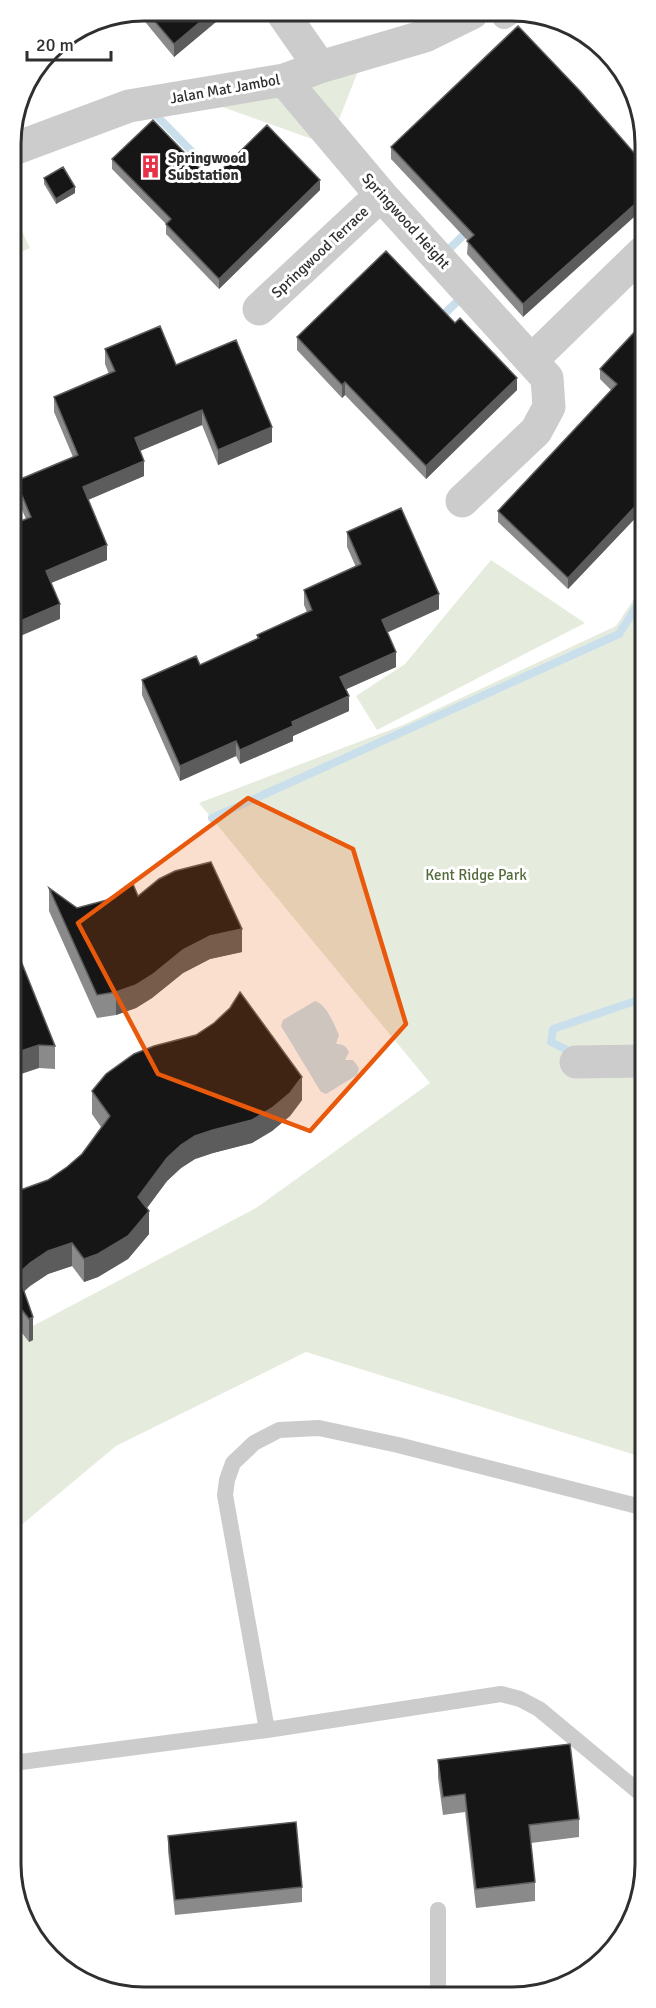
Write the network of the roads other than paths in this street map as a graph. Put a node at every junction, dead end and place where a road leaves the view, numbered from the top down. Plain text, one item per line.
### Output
1 (288, 21) edge
2 (473, 21) edge
3 (320, 67) junction
4 (284, 80) junction
5 (21, 146) edge
6 (381, 195) junction
7 (635, 260) edge
8 (259, 309) dead end
9 (532, 360) junction
10 (462, 501) dead end
11 (635, 1061) edge
12 (576, 1062) dead end
13 (635, 1505) edge
14 (267, 1730) junction
15 (21, 1762) edge
16 (635, 1789) edge
17 (438, 1910) dead end
18 (438, 1987) edge

1 - 3 street
2 - 3 street, Jalan Mat Jambol
3 - 4 street, Jalan Mat Jambol
4 - 5 street, Jalan Mat Jambol
4 - 6 street, Springwood Height
6 - 8 street, Springwood Terrace
6 - 9 street, Springwood Height
7 - 9 street
9 - 10 street, Springwood Height
11 - 12 street
13 - 14 lane
14 - 15 lane
14 - 16 lane
17 - 18 lane

